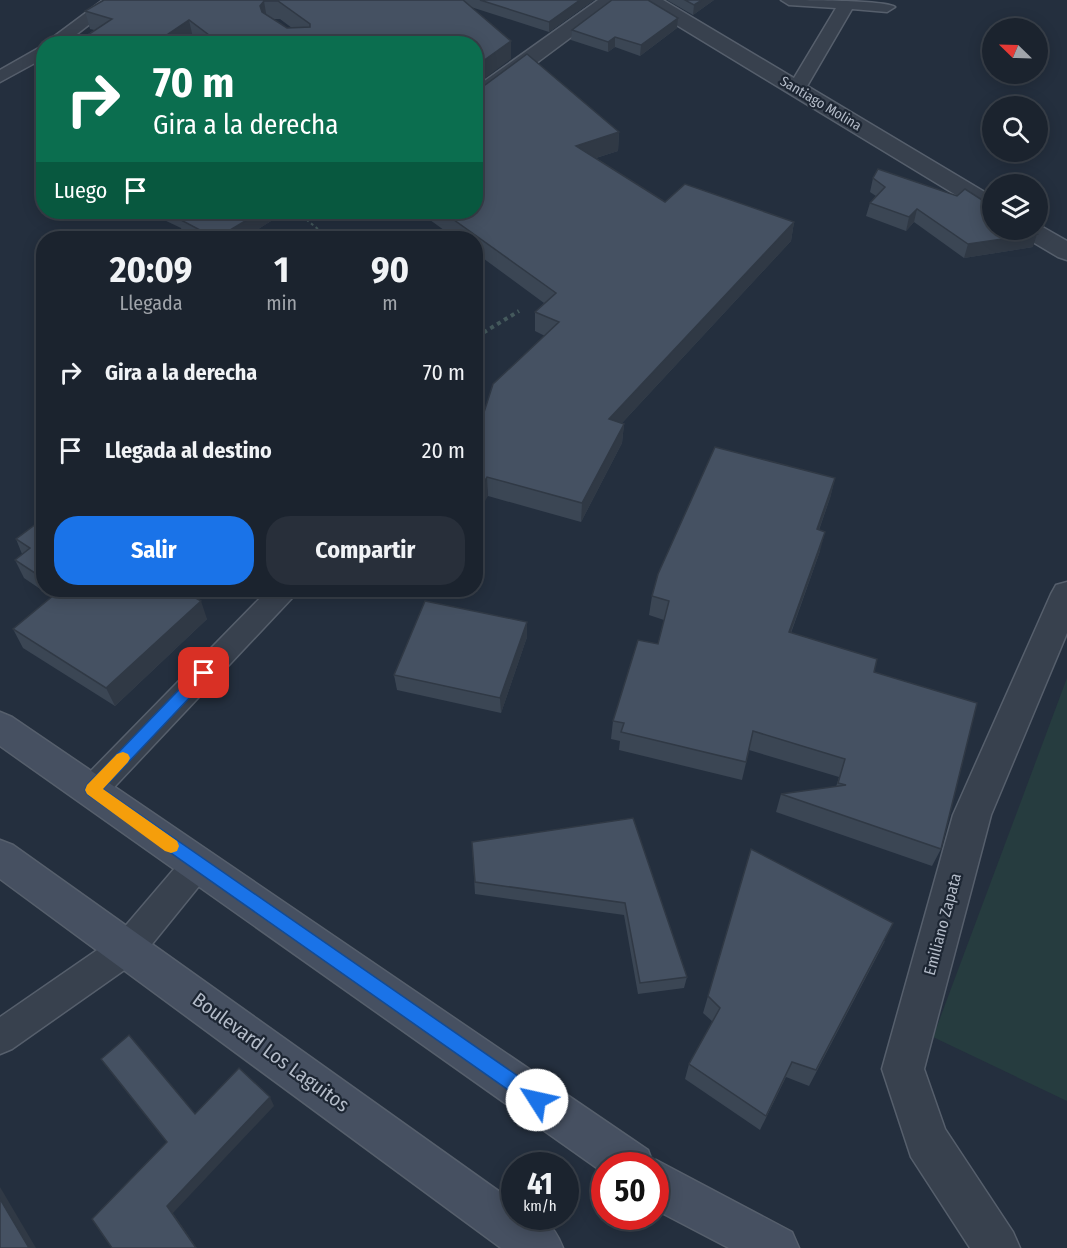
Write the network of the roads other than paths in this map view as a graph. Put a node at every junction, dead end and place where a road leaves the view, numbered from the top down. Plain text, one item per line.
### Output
1 (113, 0) edge
2 (611, 0) edge
3 (649, 0) edge
4 (789, 0) edge
5 (846, 5) junction
6 (887, 7) dead end
7 (63, 36) edge
8 (36, 55) edge
9 (0, 78) edge
10 (796, 88) junction
11 (483, 92) edge
12 (982, 200) edge
13 (1047, 240) edge
14 (1067, 252) edge
15 (1067, 594) edge
16 (277, 597) edge
17 (0, 727) edge
18 (92, 790) junction
19 (0, 857) edge
20 (197, 865) junction
21 (128, 948) junction
22 (0, 1037) edge
23 (612, 1152) edge
24 (669, 1191) edge
25 (540, 1248) edge
26 (776, 1248) edge
27 (997, 1248) edge

1 - 7 lane
2 - 11 street
3 - 10 street, Santiago Molina
4 - 5 lane
5 - 6 lane
5 - 10 lane
8 - 9 lane
10 - 12 street, Santiago Molina
13 - 14 street
15 - 27 street, Emiliano Zapata
16 - 18 lane
17 - 18 main road
18 - 20 main road
19 - 21 main road, Boulevard Los Laguitos
20 - 21 lane
20 - 23 main road
21 - 22 lane
21 - 25 main road, Boulevard Los Laguitos
24 - 26 main road

